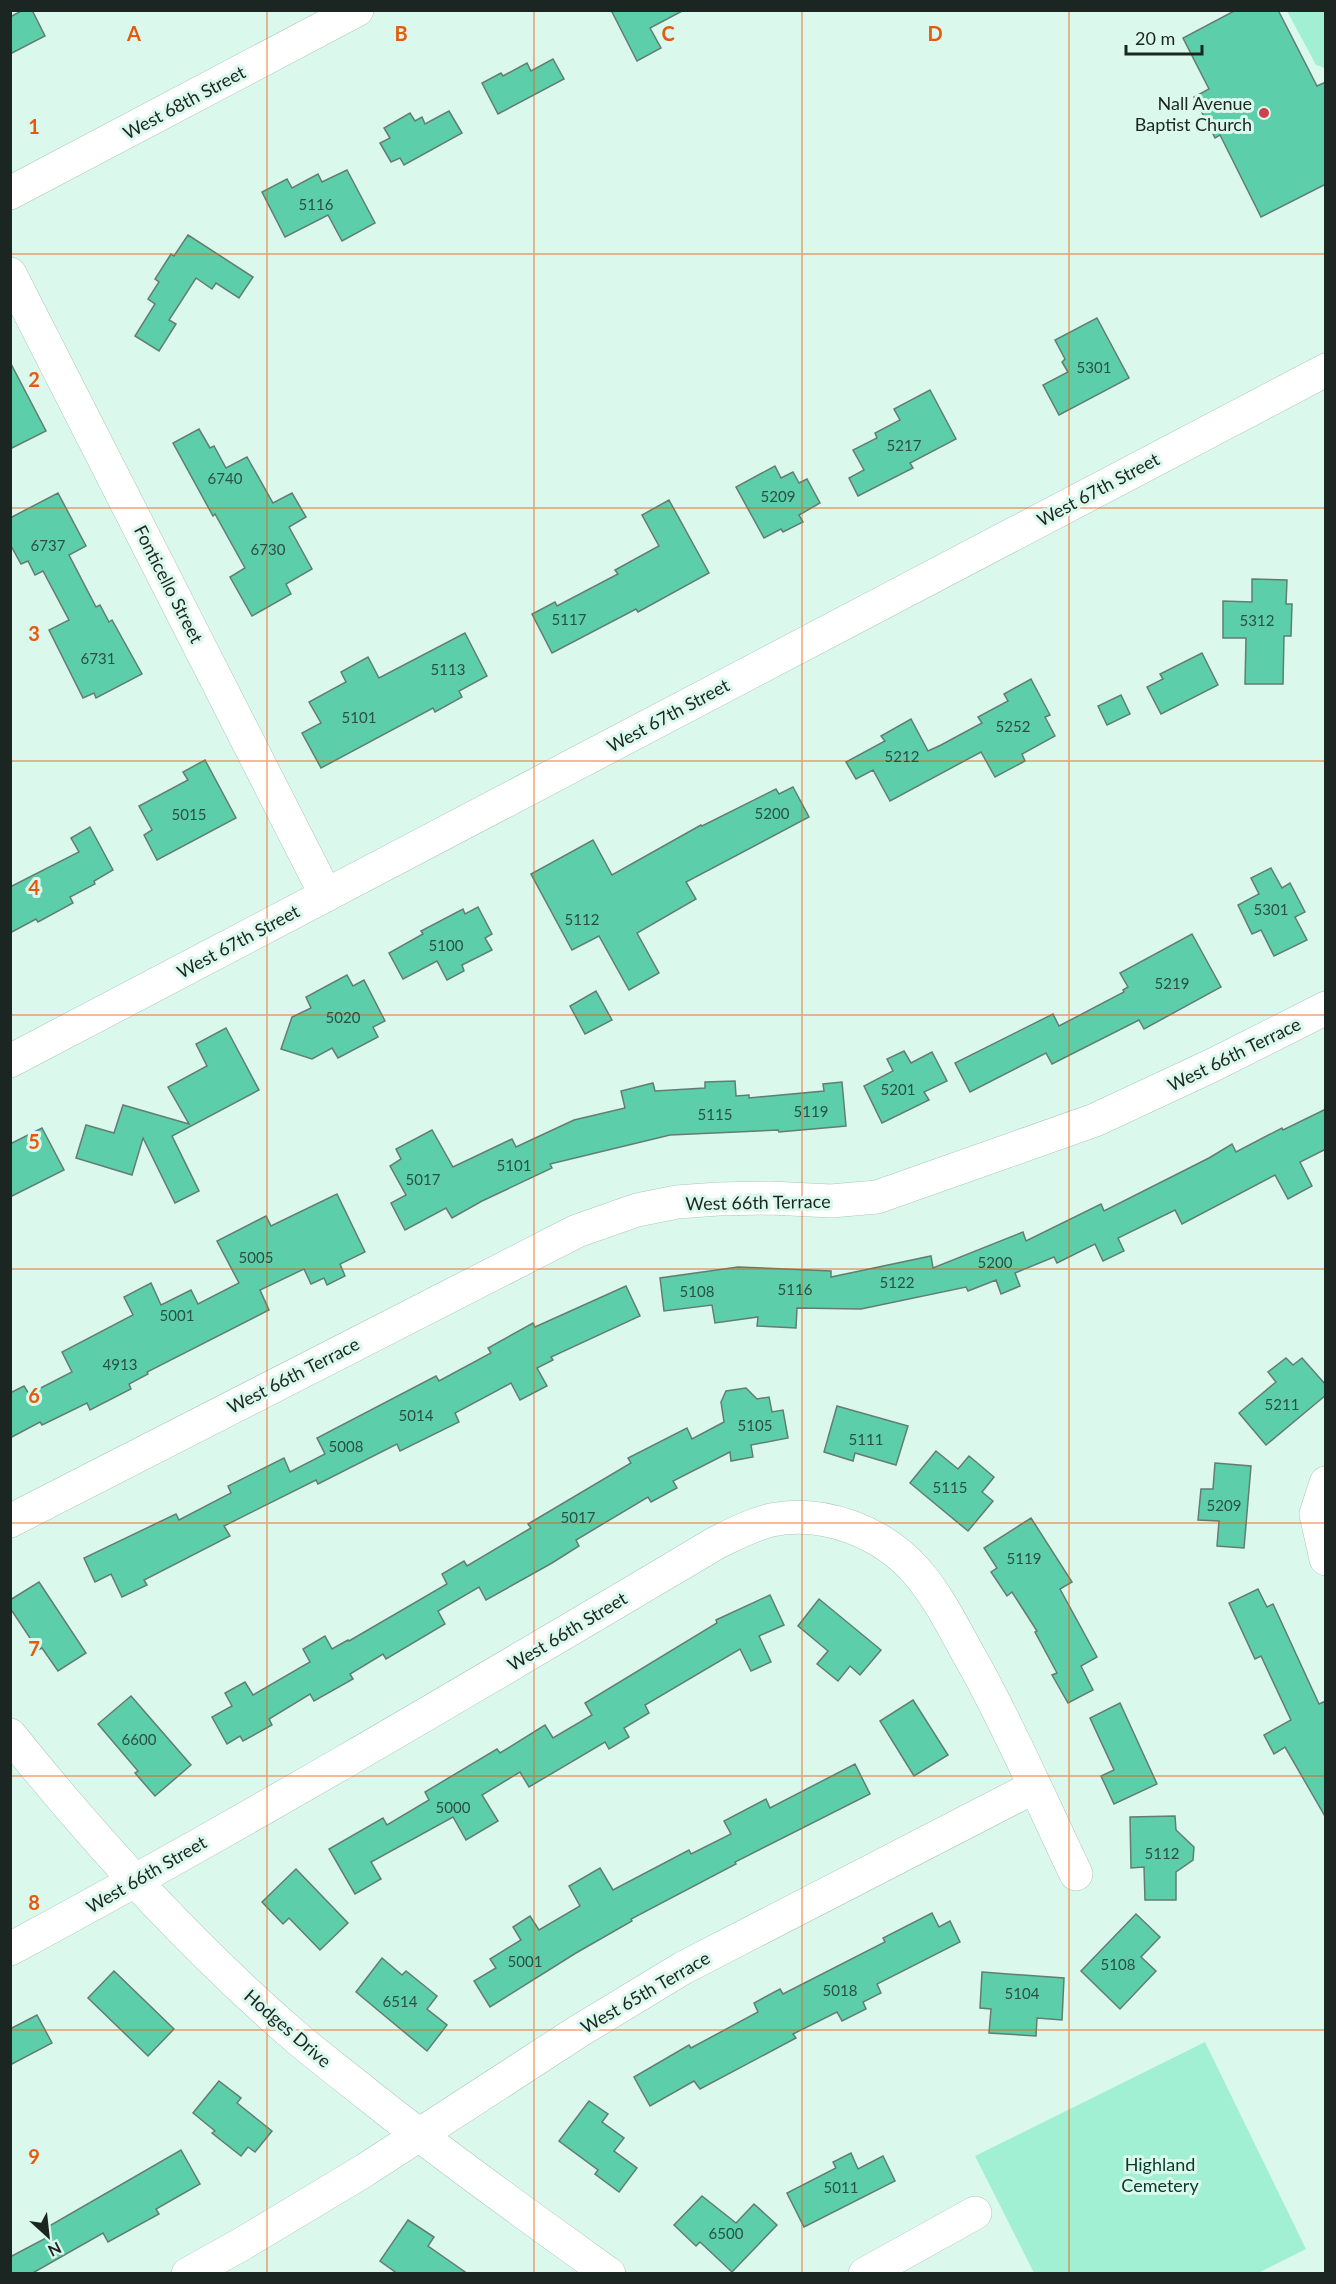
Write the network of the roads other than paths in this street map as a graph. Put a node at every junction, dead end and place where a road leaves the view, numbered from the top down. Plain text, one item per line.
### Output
1 (357, 10) edge
2 (10, 193) edge
3 (10, 274) edge
4 (1326, 370) edge
5 (326, 895) junction
6 (1326, 1008) edge
7 (10, 1061) edge
8 (1326, 1483) edge
9 (10, 1521) edge
10 (1326, 1559) edge
11 (10, 1735) edge
12 (1034, 1787) junction
13 (1076, 1874) dead end
14 (134, 1881) junction
15 (10, 1949) edge
16 (419, 2135) junction
17 (975, 2213) dead end
18 (188, 2274) edge
19 (609, 2274) edge
20 (865, 2274) edge

1 - 2 street, West 68th Street
3 - 5 street, Fonticello Street
4 - 5 street, West 67th Street
5 - 7 street, West 67th Street
6 - 9 street, West 66th Terrace
8 - 10 street
11 - 14 street, Hodges Drive
12 - 13 street
12 - 14 street, West 66th Street
12 - 16 street, West 65th Terrace
14 - 15 street, West 66th Street
14 - 16 street, Hodges Drive
16 - 18 street, West 65th Terrace
16 - 19 street, Hodges Drive
17 - 20 street

